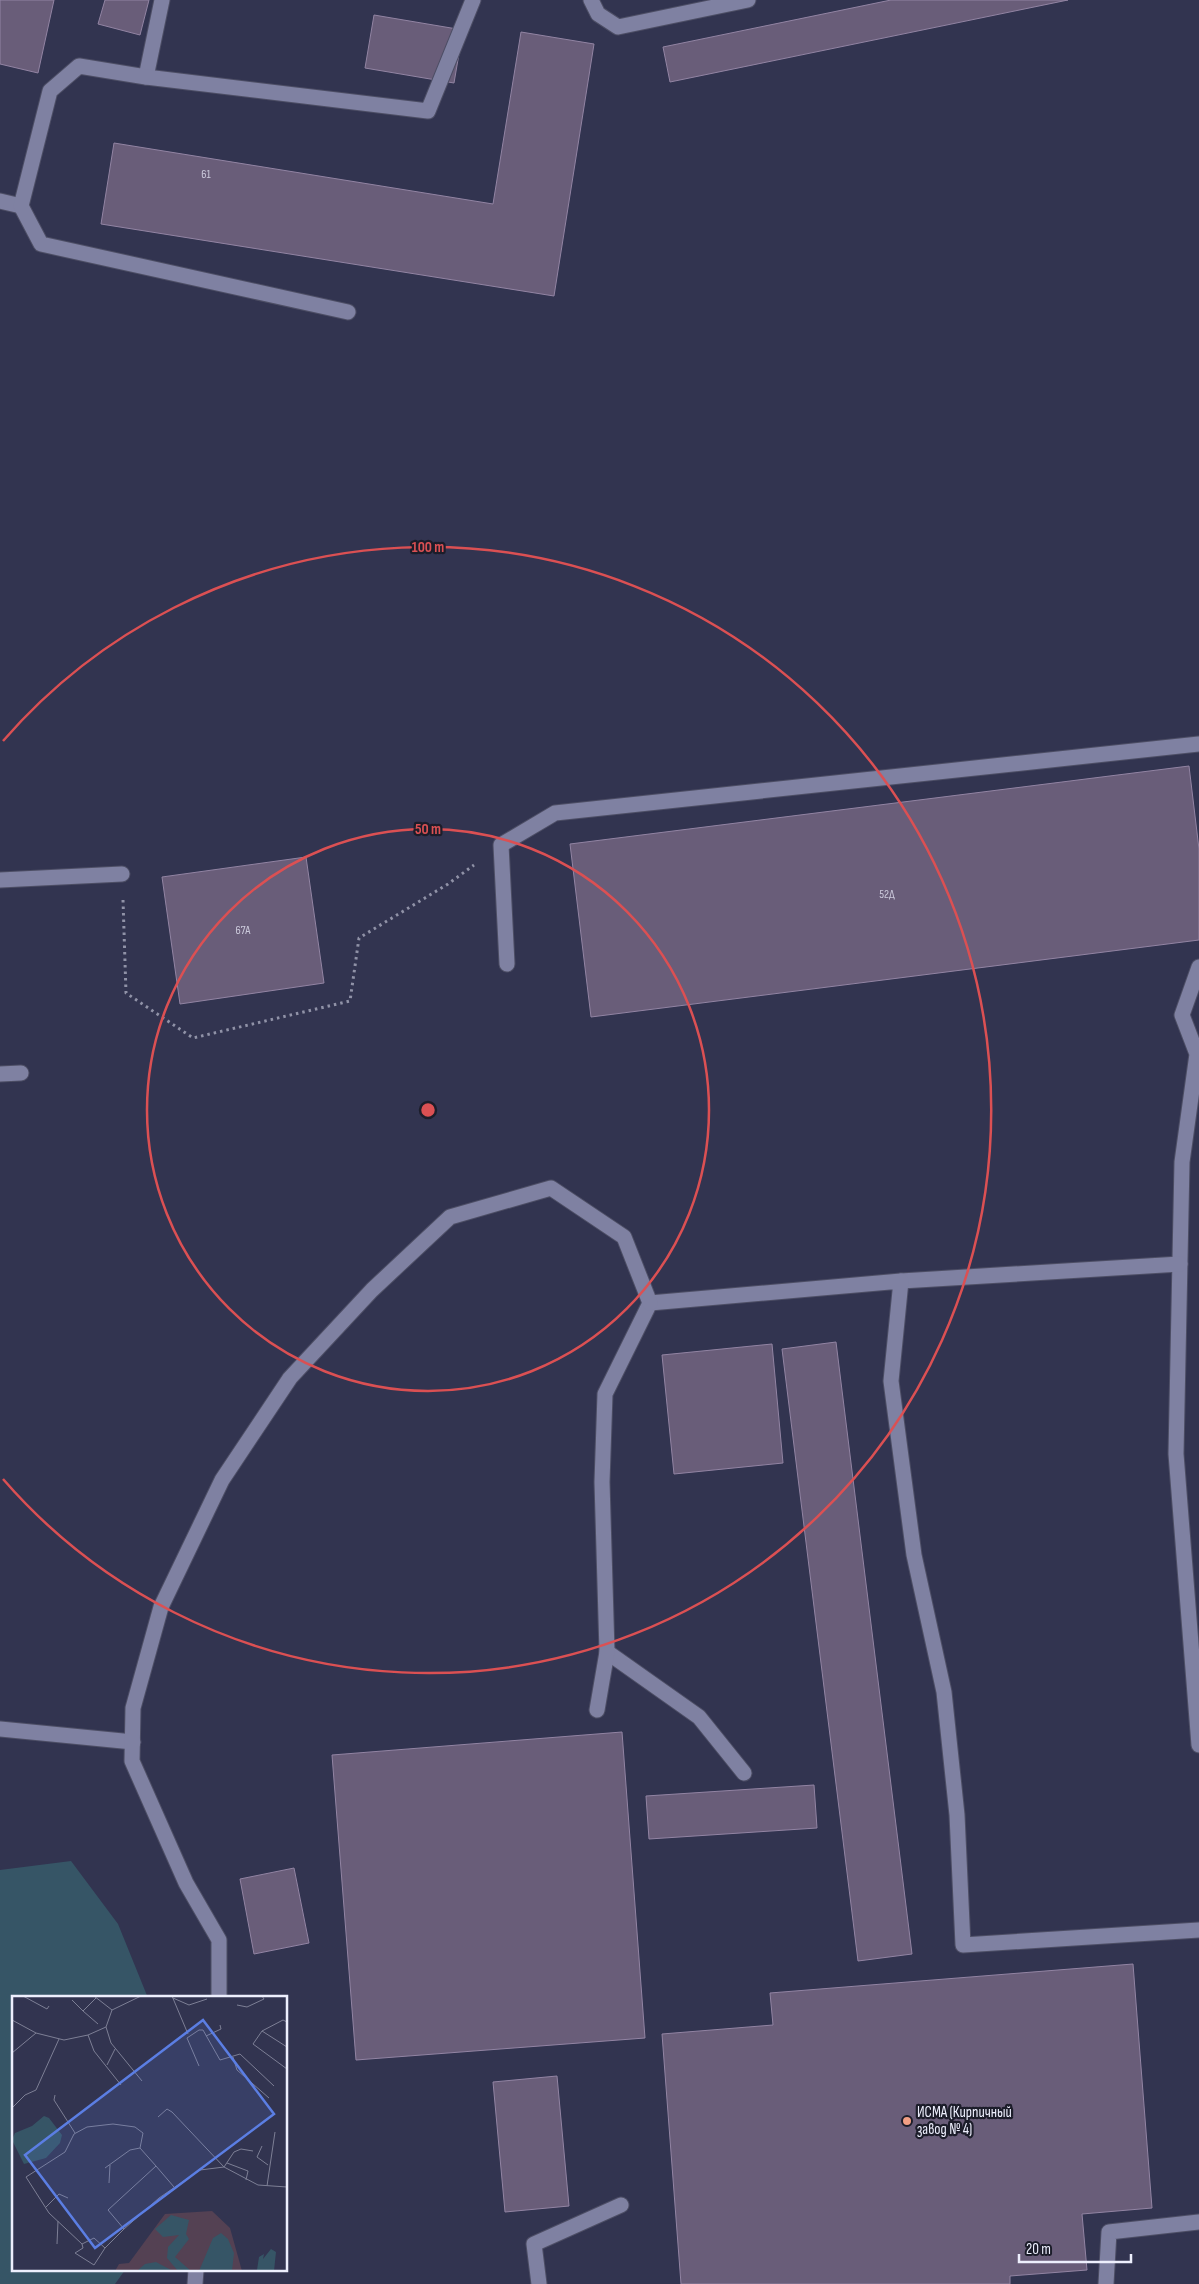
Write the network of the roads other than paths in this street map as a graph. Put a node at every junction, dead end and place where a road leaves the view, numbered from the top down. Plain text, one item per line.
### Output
1 (162, 0) edge
2 (472, 0) edge
3 (591, 0) edge
4 (748, 0) edge
5 (146, 76) junction
6 (0, 201) edge
7 (22, 206) junction
8 (348, 312) dead end
9 (1199, 744) edge
10 (122, 874) road end
11 (0, 880) edge
12 (507, 964) dead end
13 (1199, 967) edge
14 (21, 1073) dead end
15 (0, 1074) edge
16 (1180, 1264) junction
17 (901, 1281) junction
18 (650, 1303) junction
19 (607, 1652) junction
20 (598, 1710) dead end
21 (0, 1729) edge
22 (133, 1742) junction
23 (1199, 1745) edge
24 (744, 1773) dead end
25 (1199, 1930) edge
26 (219, 1996) edge
27 (621, 2205) dead end
28 (1199, 2222) edge
29 (539, 2284) edge
30 (1106, 2284) edge

1 - 5 lane
2 - 5 lane
3 - 4 lane
5 - 7 lane
6 - 7 lane
7 - 8 lane
9 - 12 lane
10 - 11 lane
13 - 16 lane
14 - 15 lane
16 - 17 lane
16 - 23 lane
17 - 18 lane
17 - 25 lane
18 - 19 lane
18 - 22 lane
19 - 20 lane
19 - 24 lane
21 - 22 lane
22 - 26 lane
27 - 29 lane
28 - 30 lane

